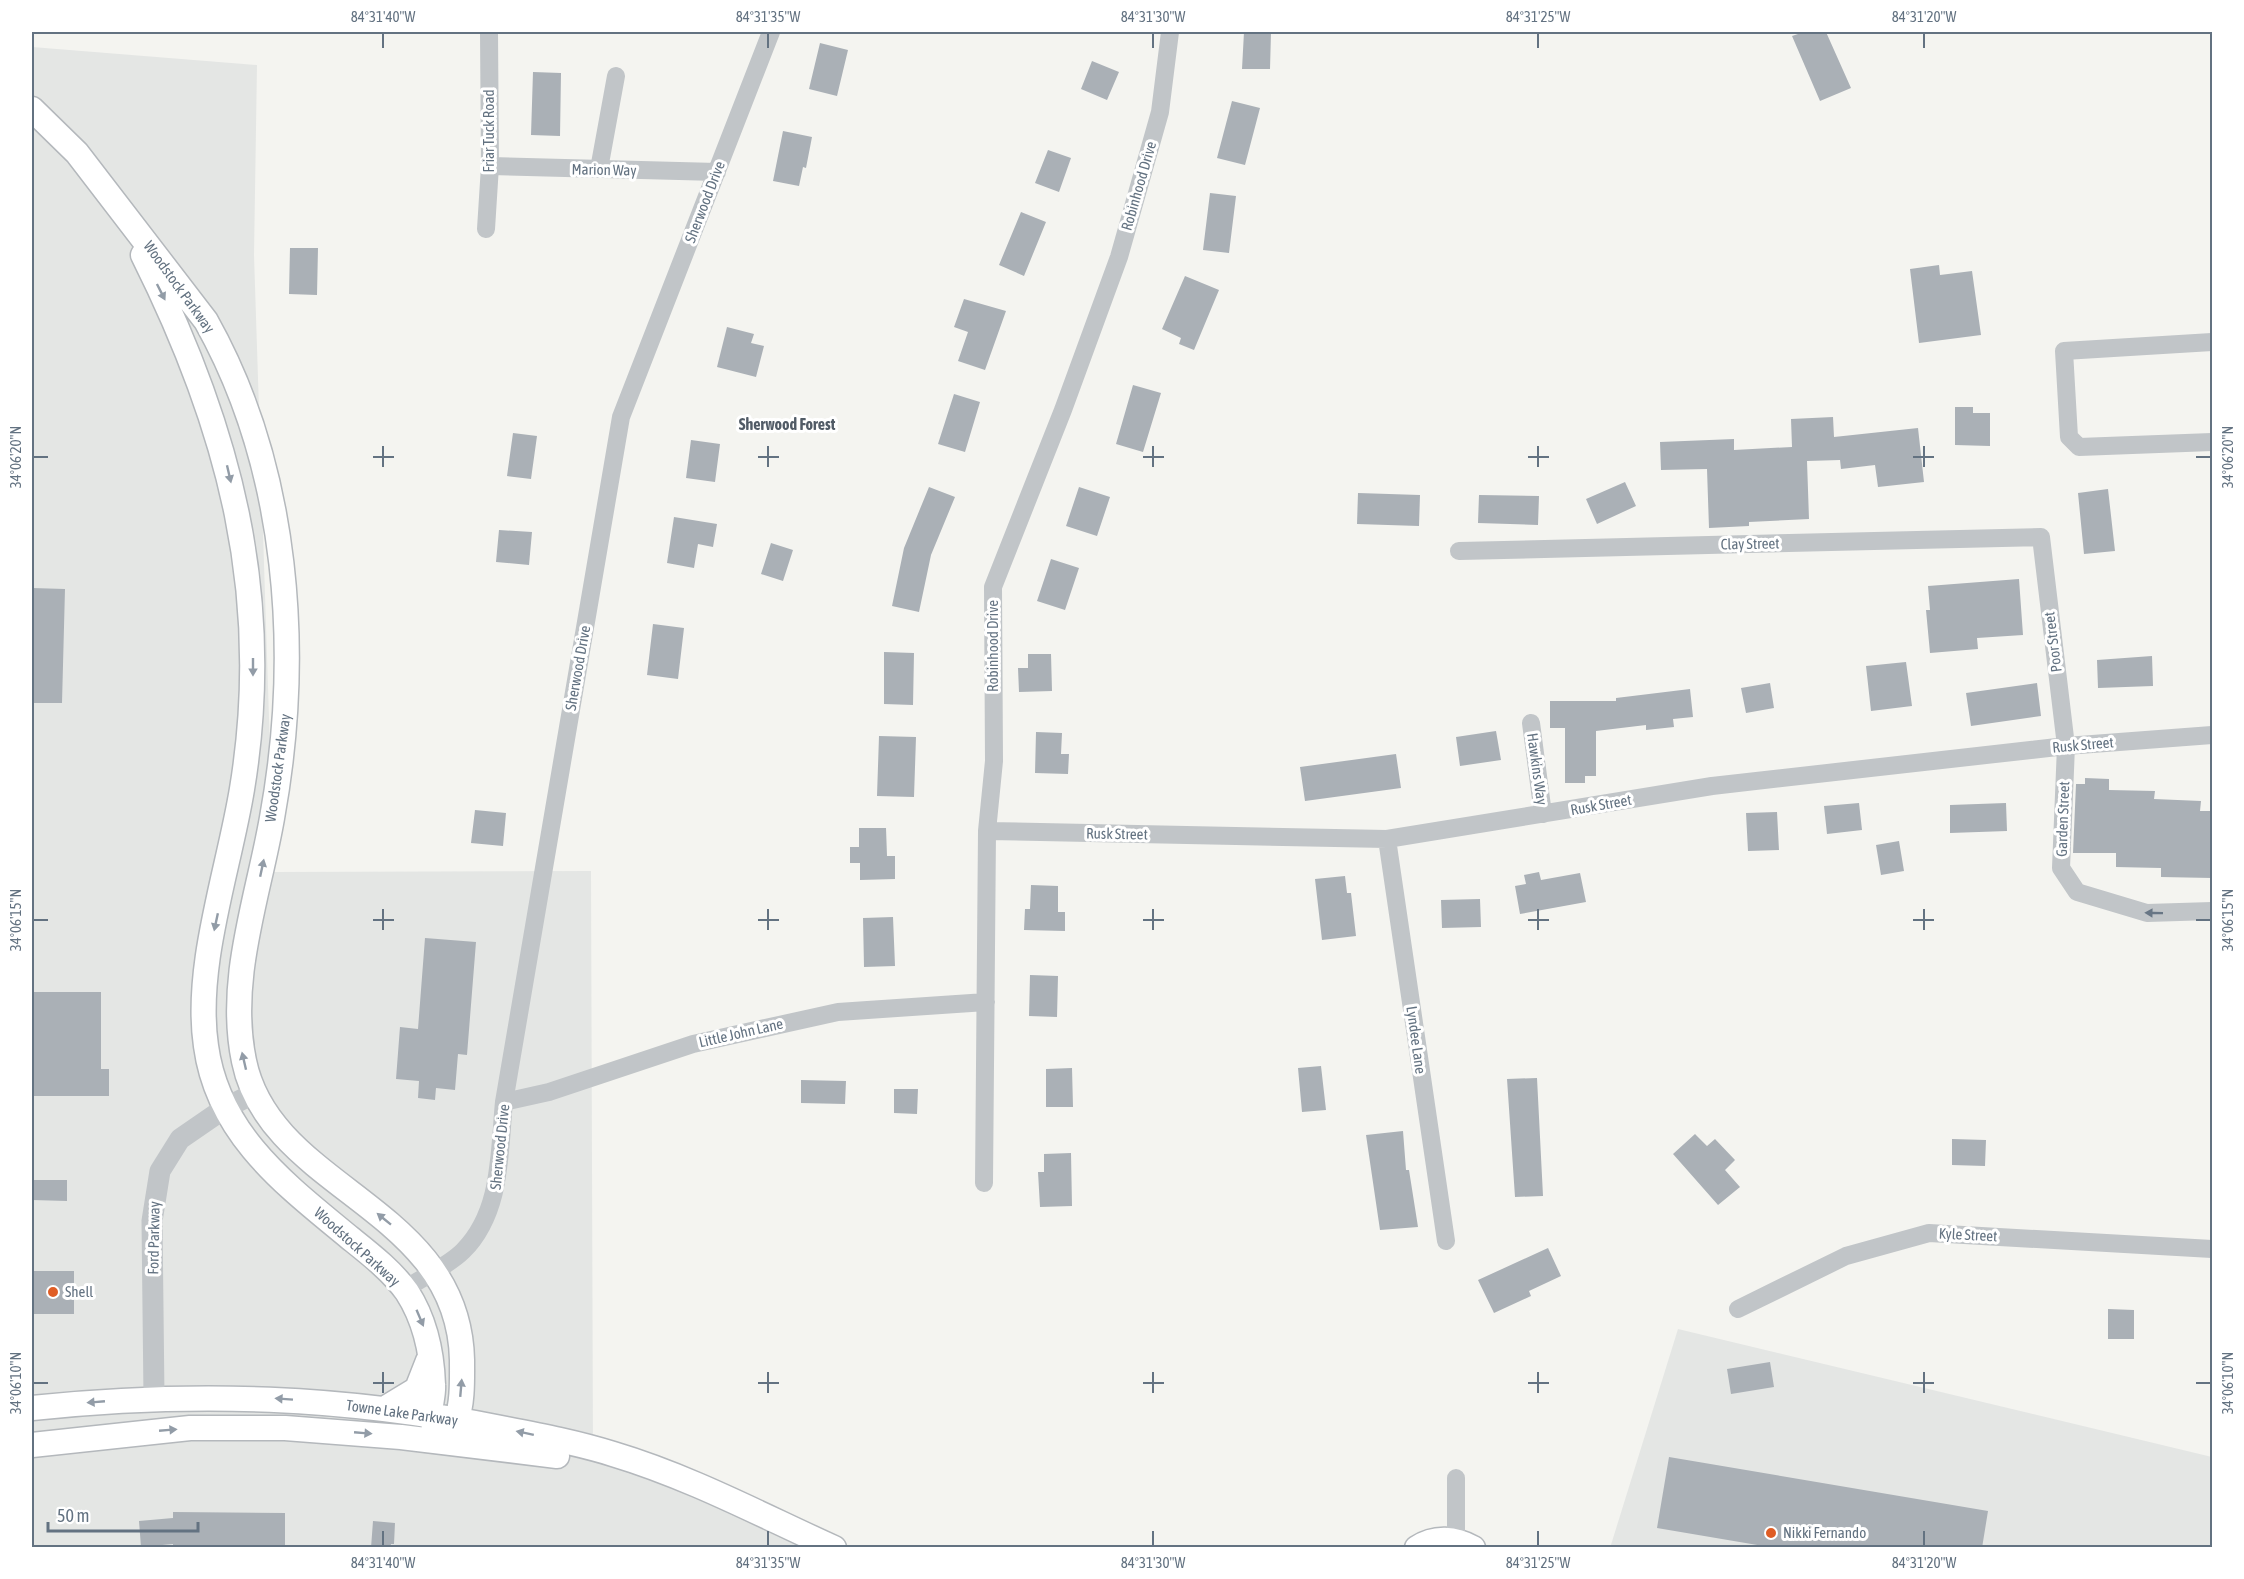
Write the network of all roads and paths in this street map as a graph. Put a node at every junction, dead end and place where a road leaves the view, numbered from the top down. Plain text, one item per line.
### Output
1 (489, 32) edge
2 (771, 32) edge
3 (1170, 32) edge
4 (616, 76) dead end
5 (32, 110) edge
6 (490, 166) junction
7 (599, 170) junction
8 (717, 172) junction
9 (116, 202) junction
10 (486, 230) dead end
11 (2212, 342) edge
12 (2212, 442) edge
13 (2041, 537) joint
14 (1459, 551) dead end
15 (1531, 723) dead end
16 (2212, 735) edge
17 (2066, 746) junction
18 (1543, 814) junction
19 (987, 831) junction
20 (1387, 839) junction
21 (2212, 911) edge
22 (986, 1002) junction
23 (255, 1093) junction
24 (504, 1102) junction
25 (225, 1108) junction
26 (984, 1183) dead end
27 (1446, 1241) dead end
28 (2212, 1249) edge
29 (434, 1270) junction
30 (405, 1289) junction
31 (1738, 1309) dead end
32 (429, 1349) junction
33 (154, 1397) junction
34 (32, 1408) edge
35 (384, 1409) junction
36 (430, 1415) junction
37 (456, 1420) junction
38 (441, 1441) junction
39 (32, 1445) edge
40 (1456, 1478) dead end
41 (758, 1514) junction
42 (1465, 1544) edge
43 (834, 1548) edge
44 (1417, 1548) edge

1 - 6 street, Friar Tuck Road
2 - 8 street, Sherwood Drive
3 - 19 street, Robinhood Drive
4 - 7 street
5 - 9 main road, Woodstock Parkway
6 - 7 street, Marion Way
6 - 10 street, Friar Tuck Road
7 - 8 street, Marion Way
8 - 24 street, Sherwood Drive
23 -> 9 main road, Woodstock Parkway
9 -> 25 main road, Woodstock Parkway
11 - 12 street
13 - 14 street, Clay Street
13 - 17 street, Poor Street
15 - 18 street, Hawkins Way
16 - 17 street, Rusk Street
17 - 18 street, Rusk Street
21 -> 17 street, Garden Street
18 - 20 street, Rusk Street
19 - 20 street, Rusk Street
19 - 22 street, Robinhood Drive
20 - 27 street, Lyndee Lane
22 - 24 street, Little John Lane
22 - 26 street, Robinhood Drive
23 - 25 street, Ford Parkway
29 -> 23 main road, Woodstock Parkway
24 - 29 street, Sherwood Drive
25 - 30 main road, Woodstock Parkway
25 - 33 street, Ford Parkway
28 - 31 street, Kyle Street
29 - 30 street, Sherwood Drive
37 -> 29 main road, Woodstock Parkway
30 -> 32 main road, Woodstock Parkway
32 - 35 main road
32 - 36 main road, Woodstock Parkway
33 -> 34 main road, Towne Lake Parkway
35 -> 33 main road, Towne Lake Parkway
35 - 36 main road, Towne Lake Parkway
36 - 37 main road, Towne Lake Parkway
36 - 38 main road, Woodstock Parkway
37 - 38 main road, Woodstock Parkway
41 -> 37 main road, Towne Lake Parkway
39 -> 38 main road, Towne Lake Parkway
38 - 41 main road, Towne Lake Parkway
40 - 42 street
41 - 43 main road, Towne Lake Parkway
42 - 44 main road

